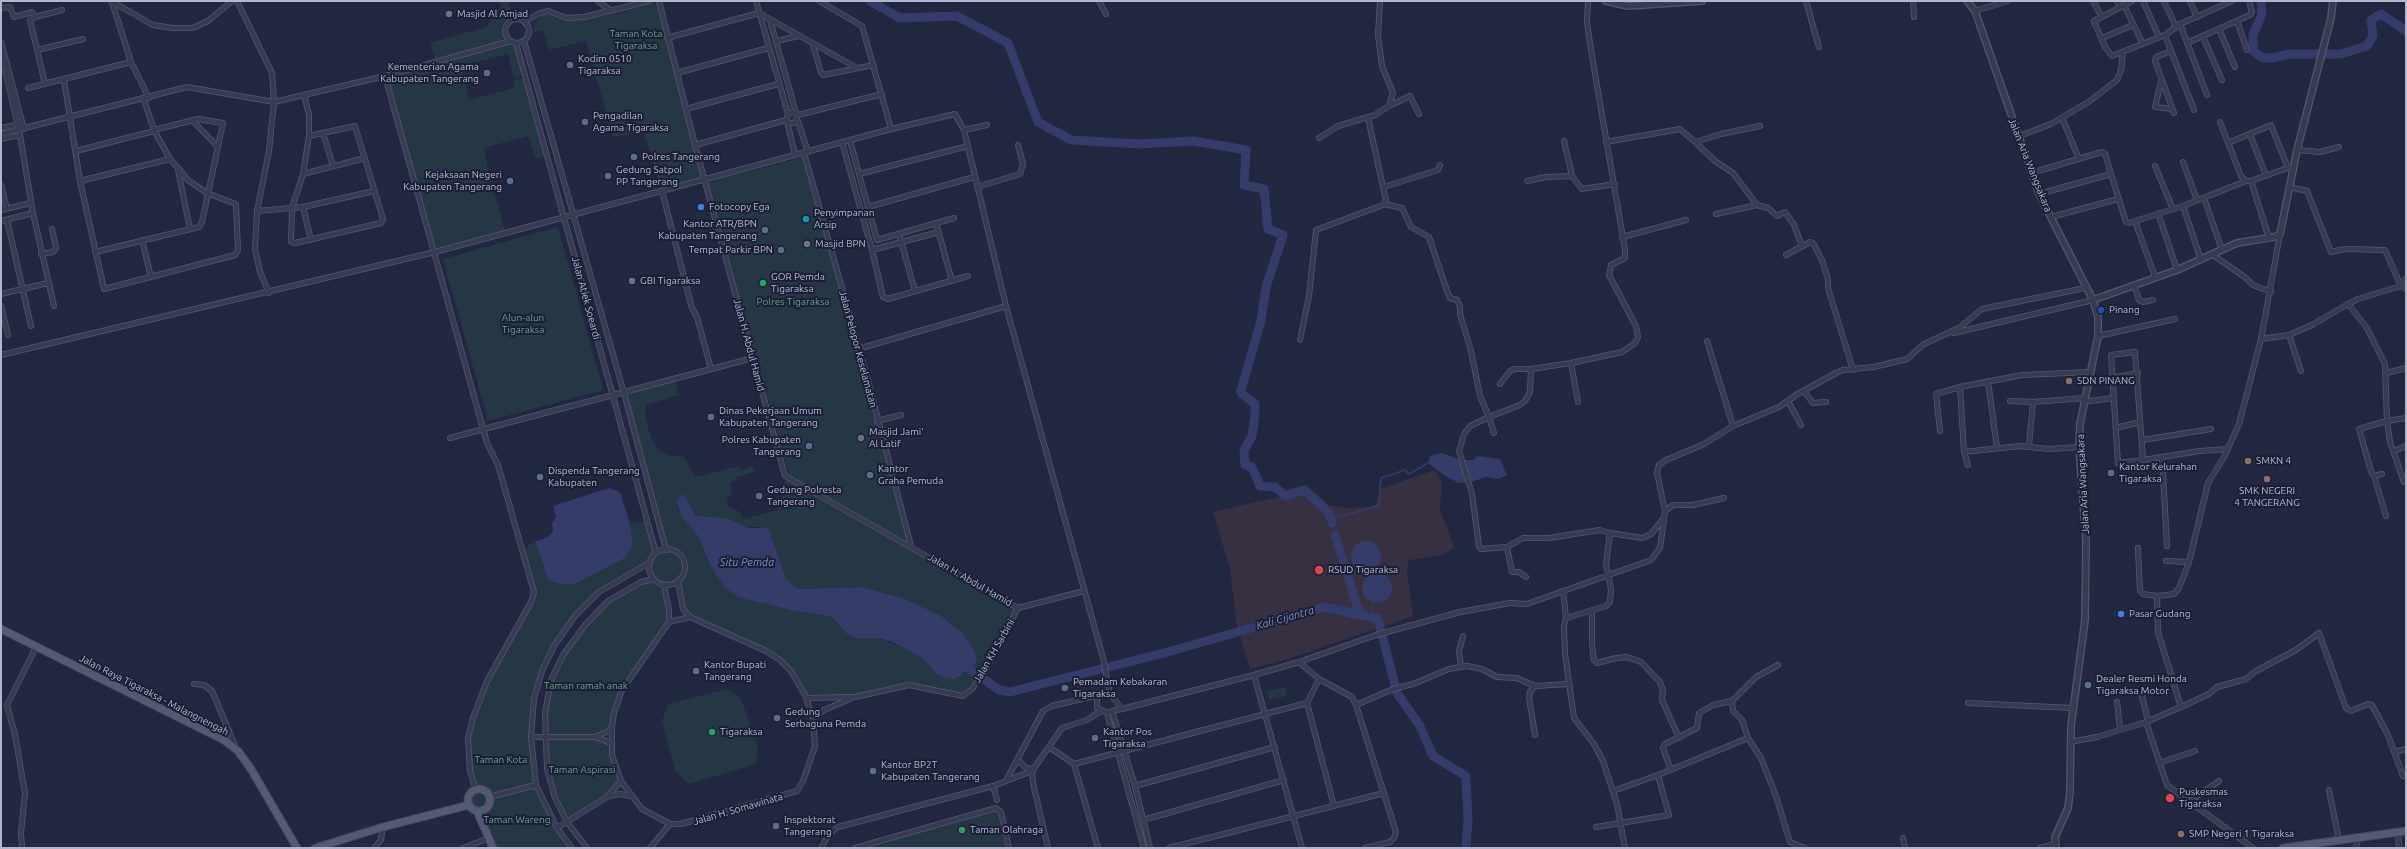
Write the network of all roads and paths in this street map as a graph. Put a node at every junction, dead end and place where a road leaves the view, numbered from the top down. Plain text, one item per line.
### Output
1 (232, 1) edge
2 (237, 1) edge
3 (598, 1) edge
4 (650, 1) edge
5 (659, 1) edge
6 (756, 1) edge
7 (819, 1) edge
8 (1099, 1) edge
9 (1380, 1) edge
10 (1588, 1) edge
11 (1606, 1) edge
12 (1702, 1) edge
13 (1806, 1) edge
14 (1913, 1) edge
15 (1967, 1) edge
16 (2008, 1) edge
17 (2093, 1) edge
18 (2117, 1) edge
19 (2132, 1) edge
20 (2143, 1) edge
21 (2164, 1) edge
22 (2190, 1) edge
23 (2232, 1) edge
24 (2249, 1) edge
25 (2333, 1) edge
26 (111, 2) edge
27 (1652, 3) edge
28 (2123, 6) junction
29 (1, 8) edge
30 (62, 10) dead end
31 (610, 11) junction
32 (1975, 11) junction
33 (759, 13) junction
34 (1106, 14) dead end
35 (35, 17) junction
36 (1914, 17) dead end
37 (2102, 17) junction
38 (2197, 17) junction
39 (770, 20) junction
40 (2237, 21) junction
41 (524, 22) junction
42 (2133, 25) junction
43 (2178, 26) junction
44 (2219, 29) junction
45 (2165, 35) junction
46 (799, 36) junction
47 (2159, 37) junction
48 (2204, 37) junction
49 (667, 38) junction
50 (2102, 38) junction
51 (83, 39) dead end
52 (524, 41) junction
53 (776, 41) junction
54 (1, 42) edge
55 (514, 42) junction
56 (2187, 43) junction
57 (2143, 44) junction
58 (813, 45) junction
59 (1819, 47) dead end
60 (768, 48) junction
61 (37, 50) junction
62 (2247, 50) dead end
63 (2171, 51) junction
64 (2123, 52) junction
65 (3, 56) edge
66 (131, 62) junction
67 (874, 65) junction
68 (2235, 67) dead end
69 (857, 68) junction
70 (676, 73) junction
71 (385, 76) junction
72 (64, 80) junction
73 (2222, 80) dead end
74 (2161, 81) junction
75 (45, 84) junction
76 (778, 84) junction
77 (28, 88) dead end
78 (882, 94) junction
79 (2207, 95) dead end
80 (304, 96) junction
81 (147, 99) junction
82 (274, 102) junction
83 (1389, 106) junction
84 (686, 109) junction
85 (2194, 110) dead end
86 (788, 114) junction
87 (797, 114) junction
88 (1419, 114) dead end
89 (70, 118) junction
90 (1368, 118) junction
91 (2062, 118) junction
92 (192, 120) junction
93 (787, 121) junction
94 (798, 121) junction
95 (2220, 122) dead end
96 (987, 125) dead end
97 (1760, 126) dead end
98 (1, 128) edge
99 (21, 128) junction
100 (891, 129) junction
101 (964, 130) junction
102 (154, 131) junction
103 (323, 133) junction
104 (1, 134) edge
105 (2250, 134) junction
106 (309, 136) junction
107 (2017, 137) junction
108 (1319, 138) dead end
109 (1, 139) edge
110 (850, 141) junction
111 (1564, 141) dead end
112 (842, 142) junction
113 (1606, 142) junction
114 (1695, 142) junction
115 (2228, 143) junction
116 (695, 145) junction
117 (1018, 145) dead end
118 (968, 146) junction
119 (218, 147) junction
120 (2339, 147) dead end
121 (2297, 150) junction
122 (76, 151) junction
123 (806, 152) junction
124 (795, 155) junction
125 (365, 158) junction
126 (170, 159) junction
127 (2079, 159) junction
128 (2183, 162) dead end
129 (1440, 165) dead end
130 (333, 166) junction
131 (2155, 166) dead end
132 (2291, 167) junction
133 (178, 168) junction
134 (2031, 173) junction
135 (303, 174) junction
136 (859, 174) junction
137 (2111, 174) junction
138 (1572, 176) junction
139 (2266, 176) junction
140 (974, 177) junction
141 (704, 179) junction
142 (80, 181) junction
143 (1527, 181) dead end
144 (2248, 181) junction
145 (1615, 184) junction
146 (1, 185) edge
147 (1384, 187) junction
148 (2289, 187) junction
149 (862, 188) junction
150 (977, 188) junction
151 (856, 190) junction
152 (374, 191) junction
153 (662, 191) junction
154 (207, 193) junction
155 (2039, 194) junction
156 (2204, 198) junction
157 (2118, 199) junction
158 (2197, 200) junction
159 (31, 203) junction
160 (1384, 204) junction
161 (1757, 205) junction
162 (2183, 206) junction
163 (303, 207) junction
164 (868, 207) junction
165 (292, 208) junction
166 (7, 209) junction
167 (2173, 209) junction
168 (1, 210) edge
169 (257, 211) junction
170 (33, 213) junction
171 (2158, 213) junction
172 (1716, 214) dead end
173 (574, 216) junction
174 (2051, 217) junction
175 (565, 218) junction
176 (954, 218) dead end
177 (7, 220) junction
178 (1686, 220) dead end
179 (1, 221) edge
180 (2135, 221) junction
181 (936, 223) junction
182 (52, 229) dead end
183 (190, 229) junction
184 (939, 232) junction
185 (899, 234) junction
186 (2280, 234) junction
187 (1622, 237) junction
188 (2269, 238) junction
189 (142, 240) junction
190 (311, 240) junction
191 (902, 242) junction
192 (1802, 246) junction
193 (872, 250) junction
194 (2222, 250) junction
195 (95, 252) junction
196 (435, 252) junction
197 (41, 254) junction
198 (1786, 254) dead end
199 (2213, 255) junction
200 (2201, 260) junction
201 (2177, 270) junction
202 (968, 276) dead end
203 (151, 277) junction
204 (2155, 277) junction
205 (2406, 278) edge
206 (952, 281) junction
207 (48, 283) junction
208 (2134, 285) junction
209 (2401, 286) junction
210 (2085, 288) junction
211 (22, 289) junction
212 (2406, 289) edge
213 (915, 291) junction
214 (2271, 292) junction
215 (268, 293) junction
216 (1, 294) edge
217 (2093, 300) junction
218 (2153, 300) dead end
219 (2348, 304) junction
220 (1, 306) edge
221 (54, 306) dead end
222 (1006, 306) junction
223 (2175, 319) dead end
224 (31, 326) dead end
225 (8, 335) dead end
226 (1947, 335) junction
227 (2289, 335) junction
228 (2098, 336) junction
229 (2261, 339) junction
230 (1300, 340) dead end
231 (1707, 341) dead end
232 (858, 349) junction
233 (1, 355) edge
234 (753, 358) junction
235 (1571, 363) junction
236 (2406, 368) edge
237 (711, 369) junction
238 (1531, 369) junction
239 (1853, 370) junction
240 (2301, 371) dead end
241 (2090, 372) junction
242 (2138, 373) junction
243 (2386, 373) junction
244 (2112, 378) junction
245 (1988, 381) junction
246 (1500, 384) dead end
247 (1960, 387) junction
248 (1804, 391) junction
249 (624, 393) junction
250 (613, 396) junction
251 (2114, 398) junction
252 (2083, 400) junction
253 (1788, 401) junction
254 (2010, 401) dead end
255 (1578, 402) dead end
256 (1826, 402) dead end
257 (2033, 402) junction
258 (901, 415) dead end
259 (1489, 417) junction
260 (2406, 418) edge
261 (877, 421) junction
262 (2387, 421) junction
263 (2140, 422) junction
264 (1801, 425) dead end
265 (1733, 426) junction
266 (2116, 428) junction
267 (2211, 429) dead end
268 (484, 430) junction
269 (1940, 431) dead end
270 (1494, 433) dead end
271 (450, 438) dead end
272 (2142, 440) junction
273 (2029, 446) junction
274 (2406, 446) edge
275 (2079, 447) junction
276 (1997, 448) junction
277 (2228, 449) junction
278 (2394, 451) junction
279 (1964, 452) junction
280 (2162, 457) junction
281 (2143, 460) junction
282 (1968, 465) dead end
283 (2382, 474) dead end
284 (2404, 475) edge
285 (2374, 476) junction
286 (2404, 482) dead end
287 (1724, 498) dead end
288 (1666, 511) junction
289 (2386, 516) dead end
290 (1664, 518) junction
291 (1610, 533) junction
292 (911, 546) junction
293 (2167, 546) dead end
294 (1507, 547) junction
295 (2138, 548) dead end
296 (666, 550) junction
297 (656, 553) junction
298 (2166, 561) dead end
299 (2189, 562) junction
300 (649, 563) junction
301 (1526, 577) dead end
302 (1608, 577) junction
303 (653, 579) junction
304 (678, 581) junction
305 (664, 585) junction
306 (1084, 591) junction
307 (1563, 591) junction
308 (2157, 596) junction
309 (1018, 608) junction
310 (1592, 611) junction
311 (690, 617) junction
312 (1566, 618) junction
313 (669, 622) junction
314 (1, 629) edge
315 (1463, 636) dead end
316 (36, 647) junction
317 (1299, 662) junction
318 (1778, 665) dead end
319 (1461, 667) junction
320 (1254, 675) junction
321 (1318, 679) junction
322 (194, 684) dead end
323 (1569, 684) junction
324 (1535, 686) junction
325 (1110, 694) junction
326 (2142, 696) dead end
327 (855, 697) junction
328 (806, 698) junction
329 (1097, 698) junction
330 (1732, 701) junction
331 (1968, 702) dead end
332 (2117, 702) dead end
333 (1308, 703) junction
334 (1356, 705) junction
335 (2181, 707) junction
336 (2073, 708) junction
337 (1122, 709) junction
338 (1112, 711) junction
339 (1101, 712) junction
340 (1266, 712) junction
341 (1106, 713) junction
342 (813, 718) junction
343 (2147, 721) junction
344 (612, 727) junction
345 (2120, 729) junction
346 (1535, 735) dead end
347 (544, 736) junction
348 (531, 737) junction
349 (595, 737) junction
350 (1679, 738) junction
351 (1748, 738) junction
352 (2070, 742) junction
353 (611, 743) junction
354 (1049, 747) junction
355 (1275, 747) junction
356 (2406, 749) edge
357 (1124, 750) junction
358 (238, 751) junction
359 (2195, 751) dead end
360 (1118, 752) junction
361 (2394, 752) junction
362 (1018, 759) junction
363 (2159, 762) junction
364 (1074, 764) junction
365 (1033, 770) junction
366 (1671, 770) junction
367 (1658, 775) junction
368 (2403, 776) dead end
369 (1007, 779) junction
370 (1284, 780) junction
371 (621, 781) junction
372 (2219, 781) dead end
373 (536, 785) junction
374 (993, 786) junction
375 (1134, 786) junction
376 (476, 790) junction
377 (2329, 790) dead end
378 (1613, 791) junction
379 (1384, 793) junction
380 (631, 796) junction
381 (489, 797) junction
382 (607, 797) junction
383 (997, 800) dead end
384 (2190, 801) junction
385 (469, 805) junction
386 (1334, 806) junction
387 (477, 811) junction
388 (1293, 816) junction
389 (1143, 820) junction
390 (567, 822) junction
391 (670, 824) junction
392 (1621, 824) junction
393 (383, 827) junction
394 (1596, 827) dead end
395 (557, 828) junction
396 (2406, 830) edge
397 (2398, 832) junction
398 (489, 838) junction
399 (1903, 838) dead end
400 (2358, 838) junction
401 (2339, 840) junction
402 (2055, 846) edge
403 (22, 848) edge
404 (297, 848) edge
405 (315, 848) edge
406 (374, 848) edge
407 (463, 848) edge
408 (493, 848) edge
409 (572, 848) edge
410 (588, 848) edge
411 (650, 848) edge
412 (821, 848) edge
413 (855, 848) edge
414 (1009, 848) edge
415 (1048, 848) edge
416 (1098, 848) edge
417 (1144, 848) edge
418 (1150, 848) edge
419 (1169, 848) edge
420 (1302, 848) edge
421 (1365, 848) edge
422 (1626, 848) edge
423 (1805, 848) edge
424 (1905, 848) edge
425 (2040, 848) edge
426 (2253, 848) edge
427 (2284, 848) edge
428 (2356, 848) edge
429 (2399, 848) edge

1 - 26 street
2 - 82 street
3 - 31 street
4 - 31 street
5 - 49 street, Jalan H. Abdul Hamid
6 - 33 street
7 - 67 street
8 - 34 street
9 - 83 street
10 - 113 street
11 - 27 street
12 - 27 street
13 - 59 street
14 - 36 street
15 - 32 street, Jalan Aria Wangsakara
16 - 32 street
17 - 37 street
18 - 28 street
19 - 28 street
20 - 47 street
21 - 43 street
22 - 38 street
23 - 38 street
24 - 40 street
25 - 121 street
26 - 66 street
28 - 37 street
28 - 42 street
29 - 35 street
30 - 35 street
31 - 41 street
32 - 107 street, Jalan Aria Wangsakara
33 - 39 street
33 - 49 street
33 - 60 street
35 - 61 street
37 - 50 street
38 - 43 street
39 - 46 street
39 - 53 street, Jalan Pelopor Keselamatan
40 - 44 street
40 - 62 street
41 - 52 street
41 - 55 street
42 - 50 street
42 - 57 street
43 - 45 street
43 - 56 street
44 - 48 street
44 - 68 street
45 - 47 street
45 - 63 street
46 - 53 street
46 - 58 street
47 - 57 street
48 - 56 street
48 - 73 street
49 - 70 street, Jalan H. Abdul Hamid
50 - 64 street
51 - 61 street
52 - 55 street
52 - 173 street, Jalan Atiek Soeardi
53 - 87 street, Jalan Pelopor Keselamatan
54 - 65 street
55 - 71 street
55 - 175 street, Jalan Atiek Soeardi
56 - 79 street
57 - 64 street
58 - 69 street
58 - 69 street
60 - 70 street
60 - 76 street
61 - 75 street
63 - 74 street
63 - 85 street
64 - 91 street
65 - 99 street
66 - 72 street
66 - 81 street
67 - 69 street
67 - 78 street
70 - 84 street, Jalan H. Abdul Hamid
71 - 80 street
71 - 196 street
72 - 75 street
72 - 89 street
74 - 74 street
75 - 77 street
76 - 84 street
76 - 86 street
78 - 87 street
78 - 100 street
80 - 82 street
80 - 106 street
81 - 82 street
81 - 89 street
81 - 102 street
82 - 169 street
83 - 88 street
83 - 90 street
84 - 116 street, Jalan H. Abdul Hamid
86 - 87 street
86 - 93 street
87 - 94 street, Jalan Pelopor Keselamatan
89 - 99 street
89 - 122 street
90 - 108 street
90 - 147 street
91 - 107 street
91 - 127 street
92 - 102 street
92 - 119 street
92 - 119 street
93 - 94 street
93 - 116 street
93 - 124 street
94 - 123 street, Jalan Pelopor Keselamatan
95 - 115 street
96 - 101 street
97 - 114 street
98 - 99 street
99 - 104 street
99 - 109 street
99 - 159 street
100 - 101 street
100 - 110 street
101 - 118 street
102 - 122 street
102 - 126 street
103 - 106 street
103 - 125 street
103 - 130 street
105 - 115 street
105 - 132 street
105 - 139 street
106 - 135 street
107 - 134 street, Jalan Aria Wangsakara
110 - 112 street
110 - 136 street
111 - 138 street
112 - 123 street
112 - 151 street
113 - 114 street
113 - 145 street
114 - 161 street
115 - 144 street
116 - 141 street, Jalan H. Abdul Hamid
117 - 150 street
118 - 136 street
118 - 140 street
119 - 154 street
120 - 121 street
121 - 132 street
122 - 142 street
123 - 124 street
123 - 232 street, Jalan Pelopor Keselamatan
124 - 141 street
125 - 130 street
125 - 152 street
126 - 133 street
126 - 142 street
127 - 134 street
127 - 137 street
128 - 158 street
129 - 147 street
130 - 135 street
131 - 167 street
132 - 139 street
132 - 148 street
133 - 154 street
133 - 183 street
134 - 155 street, Jalan Aria Wangsakara
135 - 165 street
136 - 149 street
137 - 155 street
137 - 157 street
138 - 143 street
138 - 145 street
139 - 144 street
140 - 150 street
140 - 164 street
141 - 153 street
141 - 234 street, Jalan H. Abdul Hamid
142 - 195 street
144 - 156 street
144 - 188 street
145 - 187 street
146 - 166 street
147 - 160 street
148 - 186 street
148 - 209 street
149 - 151 street
149 - 164 street
150 - 222 street
151 - 193 street
152 - 163 street
152 - 190 street
153 - 173 street
153 - 237 street
154 - 183 street
154 - 203 street
155 - 174 street, Jalan Aria Wangsakara
156 - 158 street
156 - 194 street
157 - 174 street
157 - 180 street
158 - 162 street
159 - 166 street
159 - 170 street
160 - 230 street
160 - 259 street
161 - 172 street
161 - 192 street
162 - 167 street
162 - 200 street
163 - 165 street
163 - 190 street
164 - 185 street
165 - 169 street
165 - 190 street
166 - 168 street
167 - 171 street
169 - 215 street
170 - 177 street
170 - 197 street
171 - 180 street
171 - 201 street
173 - 175 street
173 - 249 street, Jalan Atiek Soeardi
174 - 210 street, Jalan Aria Wangsakara
175 - 196 street
175 - 250 street, Jalan Atiek Soeardi
176 - 181 street
177 - 179 street
177 - 211 street
178 - 187 street
180 - 204 street
181 - 184 street
181 - 185 street
182 - 197 street
183 - 189 street
184 - 191 street
184 - 206 street
185 - 191 street
186 - 188 street
186 - 214 street
187 - 235 street
188 - 194 street
189 - 195 street
189 - 203 street
191 - 193 street
191 - 213 street
192 - 198 street
192 - 239 street
193 - 213 street
194 - 199 street
195 - 203 street
196 - 215 street
196 - 268 street
197 - 207 street
199 - 200 street
199 - 214 street
200 - 201 street
201 - 204 street
202 - 206 street
204 - 208 street
205 - 209 street
206 - 213 street
207 - 211 street
207 - 221 street
208 - 217 street
208 - 218 street
209 - 212 street
209 - 219 street
210 - 217 street, Jalan Aria Wangsakara
210 - 226 street
211 - 216 street
211 - 224 street
214 - 229 street
215 - 233 street
217 - 226 street
217 - 228 street, Jalan Aria Wangsakara
219 - 227 street
219 - 243 street
220 - 225 street
222 - 232 street
222 - 306 street
223 - 228 street
226 - 239 street
227 - 229 street
227 - 240 street
228 - 241 street, Jalan Aria Wangsakara
229 - 277 street
231 - 265 street
232 - 261 street, Jalan Pelopor Keselamatan
234 - 237 street
234 - 292 street, Jalan H. Abdul Hamid
235 - 238 street
235 - 255 street
236 - 243 street
237 - 249 street
238 - 246 street
238 - 259 street
239 - 248 street
241 - 245 street
241 - 252 street, Jalan Aria Wangsakara
242 - 244 street
242 - 244 street
242 - 263 street
243 - 262 street
244 - 251 street
245 - 247 street
245 - 276 street
247 - 269 street
247 - 279 street
248 - 253 street
248 - 256 street
249 - 250 street
249 - 296 street, Jalan Atiek Soeardi
250 - 268 street
250 - 297 street, Jalan Atiek Soeardi
251 - 252 street
251 - 266 street
252 - 257 street
252 - 275 street, Jalan Aria Wangsakara
253 - 264 street
253 - 265 street
254 - 257 street
257 - 273 street
258 - 261 street
259 - 270 street
259 - 294 street
260 - 262 street
261 - 292 street, Jalan Pelopor Keselamatan
262 - 278 street
262 - 285 street
263 - 266 street
263 - 272 street
265 - 288 street
266 - 281 street
267 - 272 street
268 - 271 street
268 - 376 street
272 - 281 street
273 - 275 street
273 - 276 street
274 - 278 street
275 - 336 street, Jalan Aria Wangsakara
276 - 279 street
277 - 280 street
277 - 299 street
278 - 284 street
279 - 282 street
280 - 281 street
280 - 293 street
283 - 285 street
284 - 286 street
285 - 289 street
287 - 288 street
288 - 290 street
290 - 291 street
290 - 302 street
291 - 294 street
291 - 302 street
292 - 309 street, Jalan H. Abdul Hamid
294 - 301 street
295 - 308 street
296 - 297 street
296 - 304 street
297 - 300 street
298 - 299 street
299 - 308 street
300 - 303 street
300 - 348 street
302 - 307 street
302 - 310 street
303 - 305 street
303 - 347 street
304 - 305 street
304 - 311 street
305 - 313 street
306 - 309 street, Jalan KH Sarbini
306 - 325 street
307 - 312 street
307 - 317 street
308 - 335 street
309 - 327 street, Jalan KH Sarbini
310 - 312 street
310 - 350 street
311 - 313 street
311 - 328 street, Jalan H. Somawinata
312 - 323 street
313 - 344 street
314 - 316 main road, Jalan Raya Tigaraksa - Malangnengah
315 - 319 street
316 - 358 main road, Jalan Raya Tigaraksa - Malangnengah
316 - 403 street
317 - 320 street
317 - 321 street
318 - 330 street
319 - 324 street
319 - 334 street
320 - 337 street
320 - 340 street
321 - 333 street
321 - 334 street
322 - 358 street
323 - 324 street
323 - 378 street
324 - 346 street
325 - 329 street
325 - 337 street
326 - 343 street
327 - 328 street, Jalan KH Sarbini
327 - 342 street, Jalan KH Sarbini
328 - 342 street, Jalan H. Somawinata
329 - 339 street
329 - 362 street
330 - 350 street
330 - 351 street
331 - 336 street
332 - 345 street
333 - 340 street
333 - 386 street
334 - 379 street
335 - 343 street
335 - 361 street
336 - 352 street, Jalan Aria Wangsakara
337 - 338 street
338 - 341 street
338 - 357 street
339 - 341 street
339 - 354 street
340 - 355 street
340 - 357 street
341 - 360 street
342 - 391 street, Jalan H. Somawinata
343 - 345 street
343 - 363 street
344 - 349 street
344 - 353 street
345 - 352 street
347 - 348 street
347 - 349 street
347 - 390 street
348 - 373 street
349 - 353 street
350 - 366 street
351 - 366 street
351 - 423 street
352 - 402 street, Jalan Aria Wangsakara
353 - 371 street
354 - 364 street
354 - 365 street
355 - 370 street
355 - 375 street
356 - 361 street
357 - 360 street
357 - 375 street
358 - 404 main road, Jalan Raya Tigaraksa - Malangnengah
359 - 363 street
360 - 364 street
360 - 417 street
361 - 368 street
362 - 365 street
362 - 369 street
363 - 384 street
364 - 416 street
365 - 369 street
365 - 415 street
366 - 367 street
367 - 378 street
367 - 392 street
369 - 374 street
370 - 388 street
370 - 389 street
371 - 380 street
371 - 382 street
372 - 384 street
373 - 381 street
373 - 395 street
374 - 383 street
374 - 412 street
375 - 389 street
376 - 381 main road
376 - 385 main road
377 - 401 street
378 - 392 street
379 - 386 street
379 - 421 street
380 - 382 street
380 - 391 street
381 - 387 main road
382 - 390 street
384 - 426 street
385 - 387 main road
385 - 393 main road
386 - 388 street
387 - 398 main road
388 - 419 street
388 - 420 street
389 - 418 street
390 - 395 street
390 - 410 street
391 - 411 street
392 - 394 street
392 - 422 street
393 - 405 main road
393 - 406 street
395 - 409 street
396 - 397 main road
397 - 400 main road
397 - 429 street
398 - 407 street
398 - 408 main road
399 - 424 street
400 - 401 main road
400 - 428 street
401 - 427 main road
402 - 425 street
413 - 414 street

